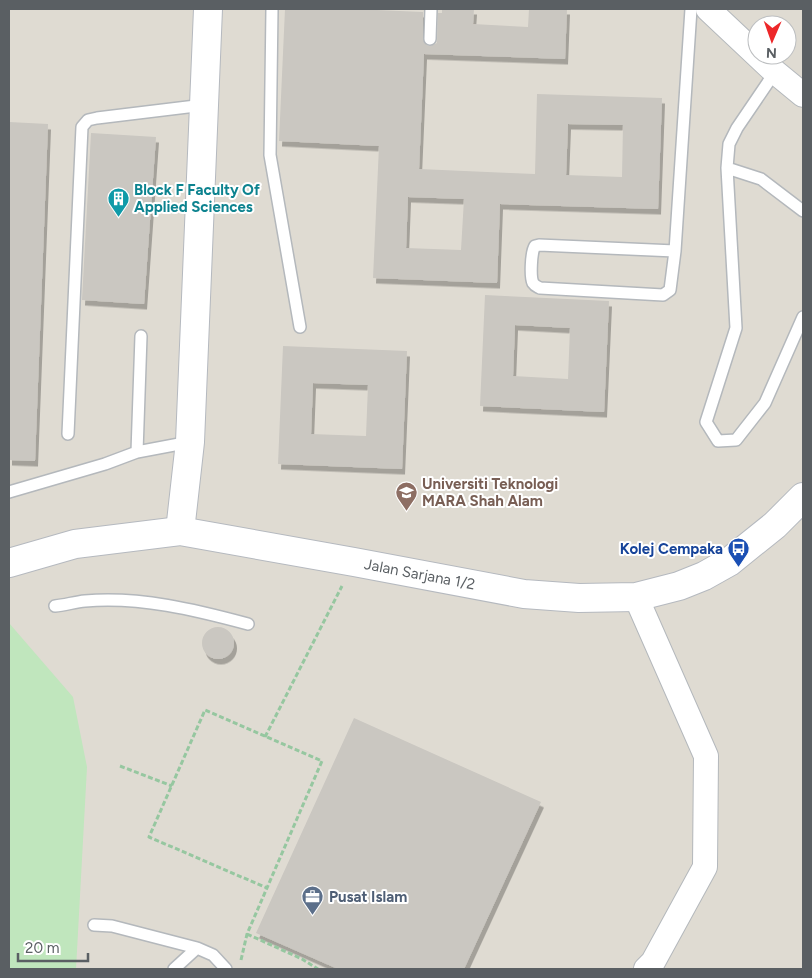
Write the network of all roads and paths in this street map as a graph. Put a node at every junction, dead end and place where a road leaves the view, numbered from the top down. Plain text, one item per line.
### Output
1 (208, 9) edge
2 (272, 9) edge
3 (431, 9) edge
4 (691, 9) edge
5 (708, 9) edge
6 (430, 39) dead end
7 (793, 82) edge
8 (204, 105) junction
9 (727, 168) junction
10 (803, 211) edge
11 (676, 251) junction
12 (803, 317) edge
13 (300, 327) dead end
14 (141, 336) dead end
15 (68, 434) dead end
16 (190, 442) junction
17 (137, 452) junction
18 (9, 492) edge
19 (803, 497) edge
20 (180, 530) junction
21 (354, 562) junction
22 (9, 563) edge
23 (636, 597) junction
24 (54, 606) dead end
25 (248, 624) dead end
26 (265, 737) junction
27 (120, 766) dead end
28 (172, 786) junction
29 (267, 888) junction
30 (94, 925) dead end
31 (247, 934) junction
32 (197, 948) junction
33 (241, 960) dead end
34 (174, 969) edge
35 (226, 969) edge
36 (318, 969) edge
37 (646, 969) edge

1 - 8 street
2 - 13 lane
3 - 6 lane
4 - 11 lane
5 - 7 street
7 - 9 lane
8 - 15 lane
8 - 16 street
9 - 10 lane
9 - 12 lane
11 - 11 lane
14 - 17 lane
16 - 17 lane
16 - 20 street
17 - 18 lane
19 - 23 street, Jalan Sarjana 1/2
20 - 21 street, Jalan Sarjana 1/2
20 - 22 street, Jalan Sarjana 1/2
21 - 23 street, Jalan Sarjana 1/2
21 - 26 path
23 - 37 street
24 - 25 lane
26 - 28 path
26 - 29 path
27 - 28 path
28 - 29 path
29 - 31 path
30 - 32 lane
31 - 33 path
31 - 36 path
32 - 34 lane
32 - 35 lane

